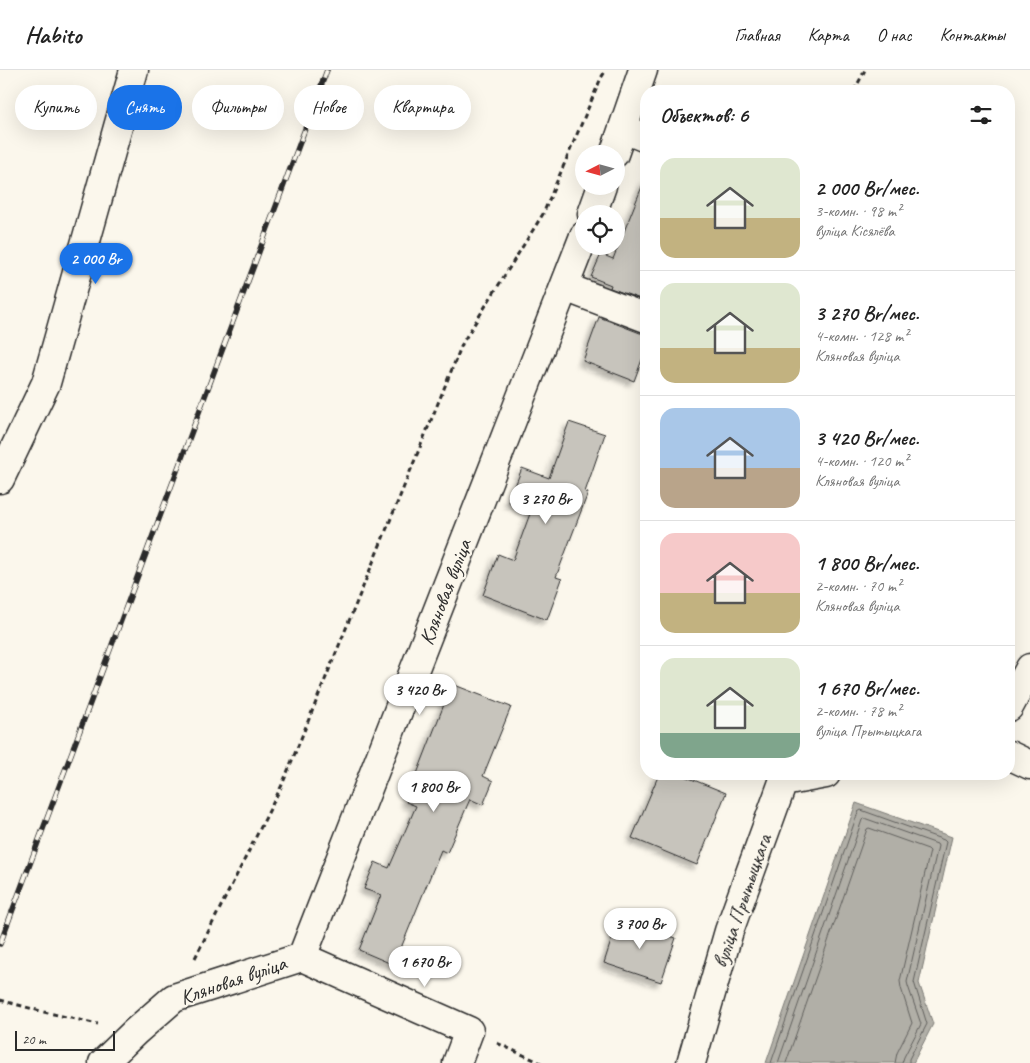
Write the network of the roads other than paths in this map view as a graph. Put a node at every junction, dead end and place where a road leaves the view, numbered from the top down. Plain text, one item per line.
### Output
1 (134, 70) edge
2 (643, 70) edge
3 (628, 140) edge
4 (577, 255) edge
5 (565, 286) junction
6 (640, 316) edge
7 (0, 479) edge
8 (1030, 668) edge
9 (1015, 696) edge
10 (1015, 758) edge
11 (1030, 765) edge
12 (794, 780) edge
13 (302, 957) junction
14 (103, 1063) edge
15 (457, 1063) edge
16 (691, 1063) edge

1 - 7 street
2 - 3 street
4 - 5 street, Кляновая вуліца
5 - 6 street
5 - 13 street, Кляновая вуліца
8 - 9 street
10 - 11 street
12 - 16 street, вуліца Прытыцкага
13 - 14 street, Кляновая вуліца
13 - 15 street

